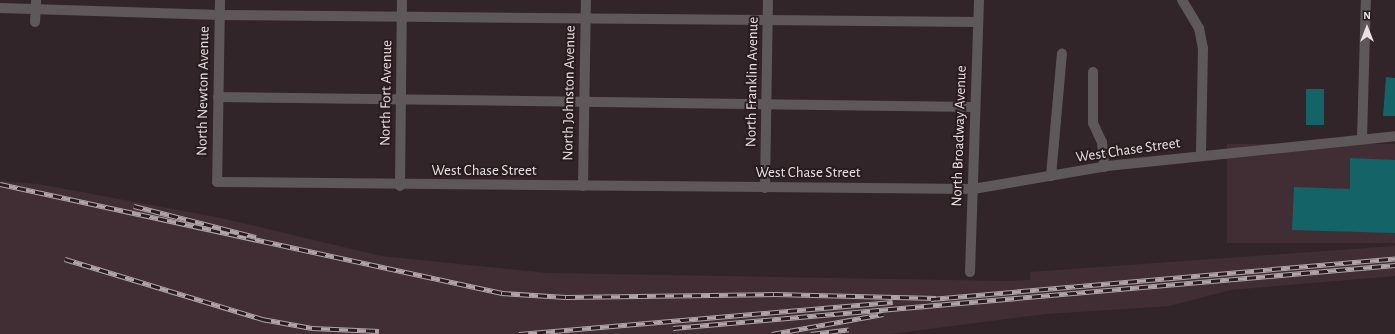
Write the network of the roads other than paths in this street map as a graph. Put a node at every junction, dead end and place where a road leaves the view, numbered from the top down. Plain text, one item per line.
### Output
1 (220, 0) edge
2 (402, 0) edge
3 (586, 0) edge
4 (768, 0) edge
5 (979, 0) edge
6 (1182, 0) edge
7 (1366, 0) edge
8 (36, 4) edge
9 (0, 8) edge
10 (220, 15) junction
11 (402, 16) junction
12 (585, 18) junction
13 (768, 20) junction
14 (35, 22) dead end
15 (977, 22) junction
16 (1062, 53) dead end
17 (1093, 72) dead end
18 (218, 97) junction
19 (401, 100) junction
20 (584, 102) junction
21 (767, 103) junction
22 (975, 107) junction
23 (1395, 136) edge
24 (1362, 139) junction
25 (1201, 155) junction
26 (1104, 167) junction
27 (1051, 176) junction
28 (216, 182) joint
29 (400, 186) junction
30 (584, 186) junction
31 (766, 188) junction
32 (973, 189) junction
33 (970, 272) dead end

1 - 10 street, North Newton Avenue
2 - 11 street, North Fort Avenue
3 - 12 street, North Johnston Avenue
4 - 13 street, North Franklin Avenue
5 - 15 street, North Broadway Avenue
6 - 25 street
7 - 24 street
8 - 9 street
8 - 10 street
8 - 14 street
10 - 11 street
10 - 18 street, North Newton Avenue
11 - 12 street
11 - 19 street, North Fort Avenue
12 - 13 street
12 - 20 street, North Johnston Avenue
13 - 15 street
13 - 21 street, North Franklin Avenue
15 - 22 street, North Broadway Avenue
16 - 27 street
17 - 26 street
18 - 19 street
18 - 28 street, North Newton Avenue
19 - 20 street
19 - 29 street, North Fort Avenue
20 - 21 street
20 - 30 street, North Johnston Avenue
21 - 22 street
21 - 31 street, North Franklin Avenue
22 - 32 street, North Broadway Avenue
23 - 24 street, West Chase Street
24 - 25 street, West Chase Street
25 - 26 street, West Chase Street
26 - 27 street, West Chase Street
27 - 32 street, West Chase Street
28 - 29 street, West Chase Street
29 - 30 street, West Chase Street
30 - 31 street, West Chase Street
31 - 32 street, West Chase Street
32 - 33 street, North Broadway Avenue

